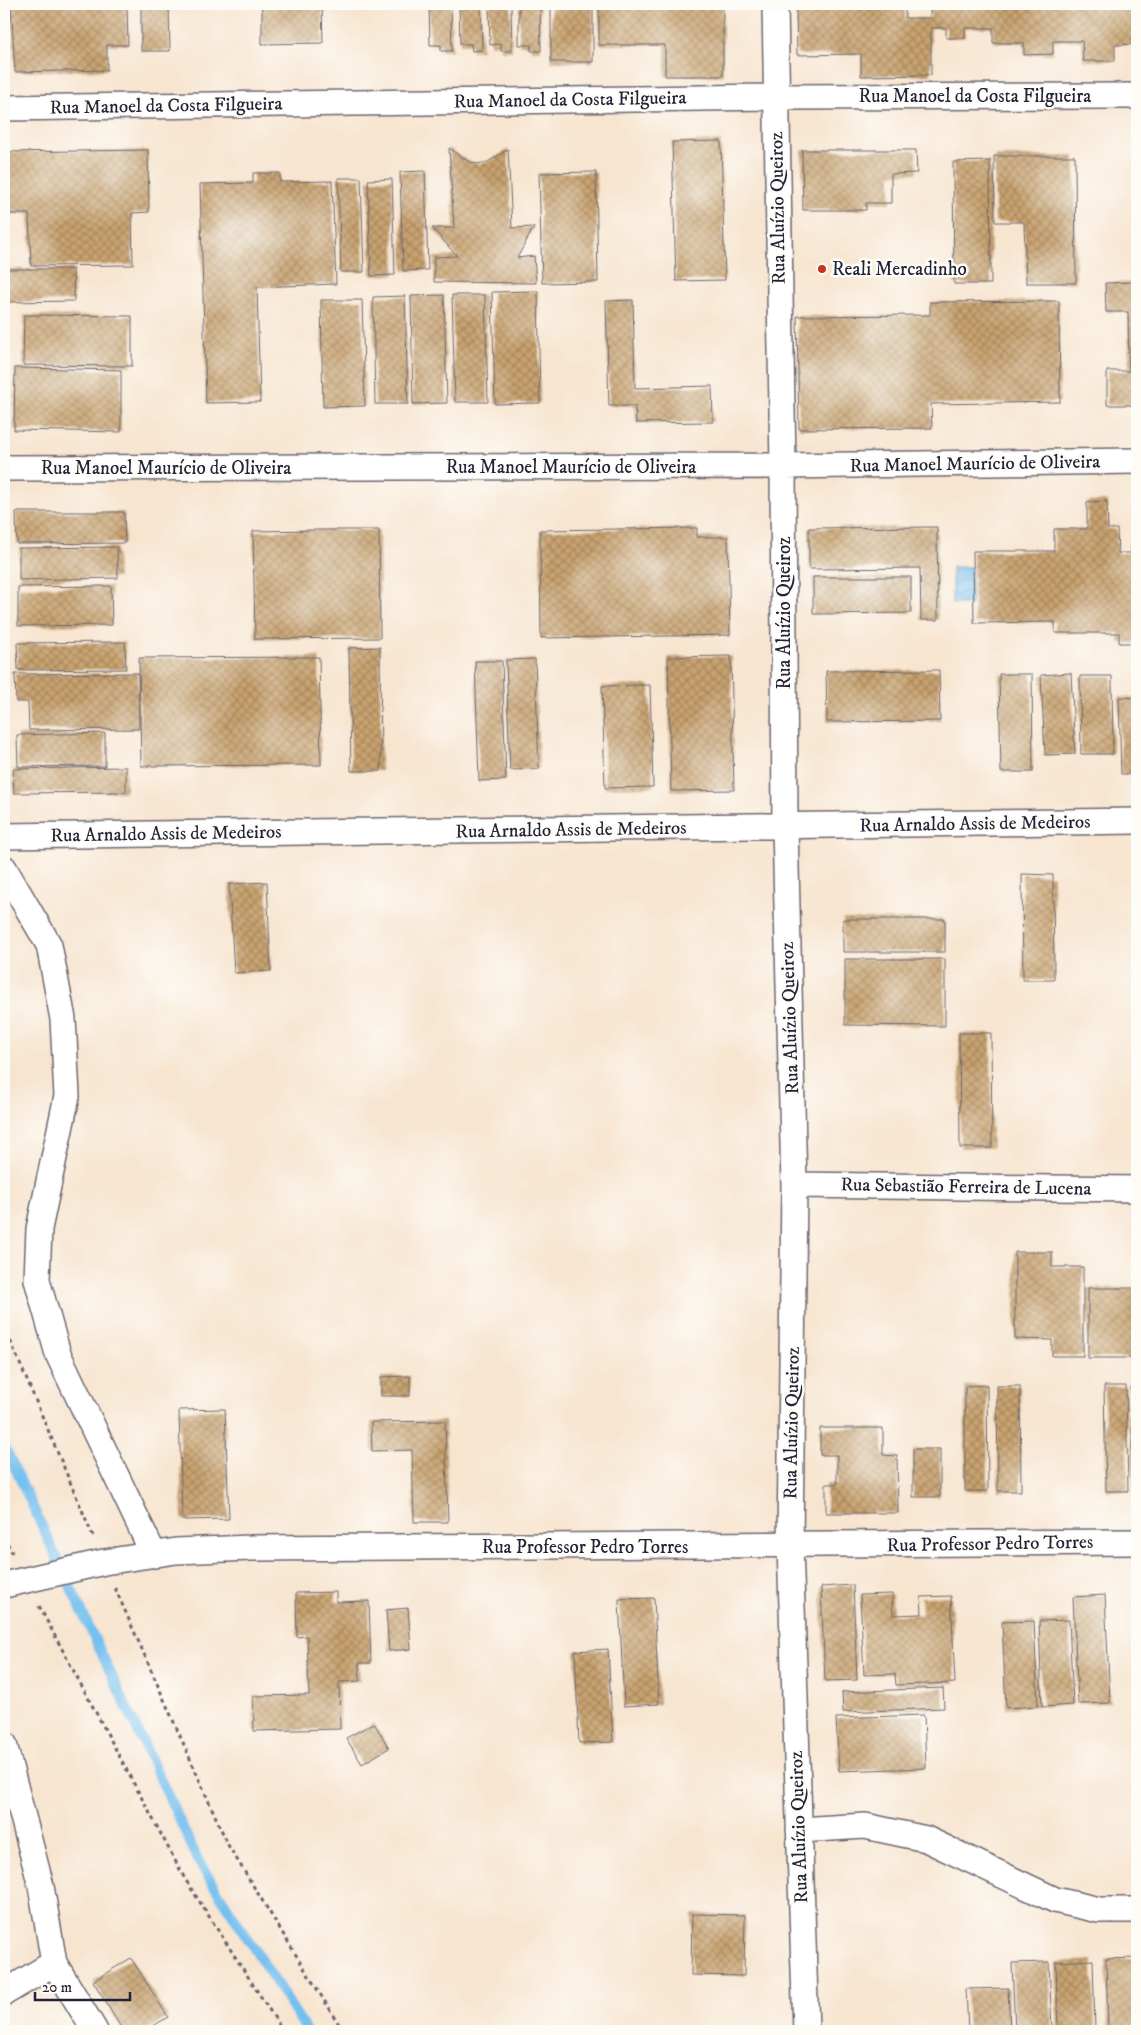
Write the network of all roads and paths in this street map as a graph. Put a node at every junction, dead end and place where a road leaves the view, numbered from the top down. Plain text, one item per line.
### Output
1 (775, 4) edge
2 (1137, 96) edge
3 (776, 97) junction
4 (4, 108) edge
5 (1137, 462) edge
6 (783, 466) junction
7 (4, 468) edge
8 (1137, 821) edge
9 (785, 827) junction
10 (4, 836) edge
11 (4, 868) edge
12 (794, 1185) junction
13 (1137, 1190) edge
14 (4, 1326) edge
15 (4, 1536) edge
16 (1137, 1542) edge
17 (790, 1546) junction
18 (154, 1555) junction
19 (100, 1562) junction
20 (21, 1581) edge
21 (4, 1744) edge
22 (799, 1830) junction
23 (1137, 1910) edge
24 (54, 1963) junction
25 (4, 1993) edge
26 (95, 2031) edge
27 (282, 2031) edge
28 (343, 2031) edge
29 (806, 2031) edge

1 - 3 street, Rua Aluízio Queiroz
2 - 3 street, Rua Manoel da Costa Filgueira
3 - 4 street, Rua Manoel da Costa Filgueira
3 - 6 street, Rua Aluízio Queiroz
5 - 6 street, Rua Manoel Maurício de Oliveira
6 - 7 street, Rua Manoel Maurício de Oliveira
6 - 9 street, Rua Aluízio Queiroz
8 - 9 street, Rua Arnaldo Assis de Medeiros
9 - 10 street, Rua Arnaldo Assis de Medeiros
9 - 12 street, Rua Aluízio Queiroz
11 - 18 street
12 - 13 street, Rua Sebastião Ferreira de Lucena
12 - 17 street, Rua Aluízio Queiroz
14 - 19 path
15 - 20 path
16 - 17 street, Rua Professor Pedro Torres
17 - 18 street, Rua Professor Pedro Torres
17 - 22 street, Rua Aluízio Queiroz
18 - 19 street, Rua Professor Pedro Torres
19 - 20 street, Rua Professor Pedro Torres
19 - 28 path
20 - 27 path
21 - 24 street
22 - 23 street
22 - 29 street, Rua Aluízio Queiroz
24 - 25 street
24 - 26 street

